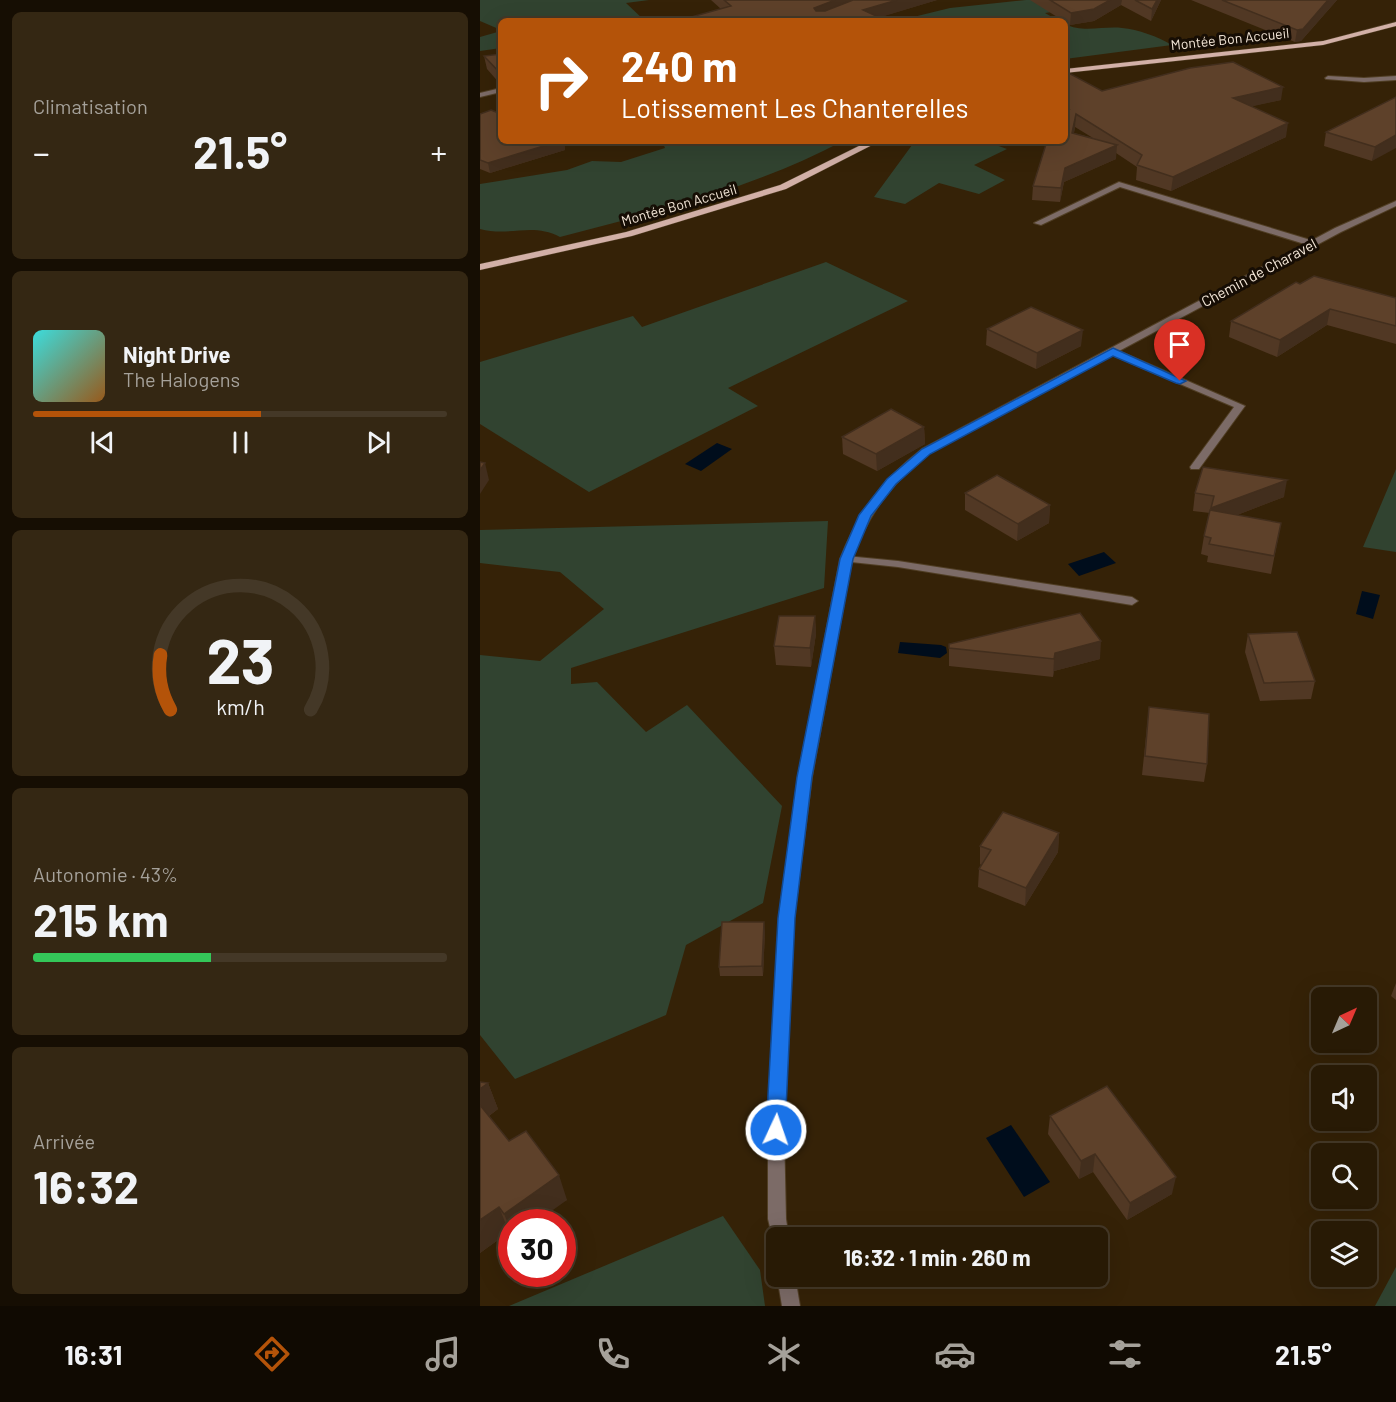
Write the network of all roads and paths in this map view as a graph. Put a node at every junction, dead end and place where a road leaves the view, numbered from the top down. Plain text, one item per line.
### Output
1 (1396, 24) edge
2 (1068, 71) edge
3 (1328, 78) dead end
4 (1396, 78) edge
5 (498, 91) edge
6 (480, 95) edge
7 (870, 144) edge
8 (1396, 203) edge
9 (1038, 223) dead end
10 (1314, 243) junction
11 (480, 267) edge
12 (1113, 352) junction
13 (1195, 467) dead end
14 (846, 559) junction
15 (1132, 601) dead end
16 (778, 1227) edge
17 (788, 1287) edge
18 (791, 1306) edge

1 - 2 main road, Montée Bon Accueil
3 - 4 street
5 - 6 street
7 - 11 main road, Montée Bon Accueil
8 - 10 street, Chemin de Charavel
9 - 10 street
10 - 12 street, Chemin de Charavel
12 - 13 street
12 - 14 street, Chemin de Charavel
14 - 15 street
14 - 16 street, Chemin de Charavel
17 - 18 street

